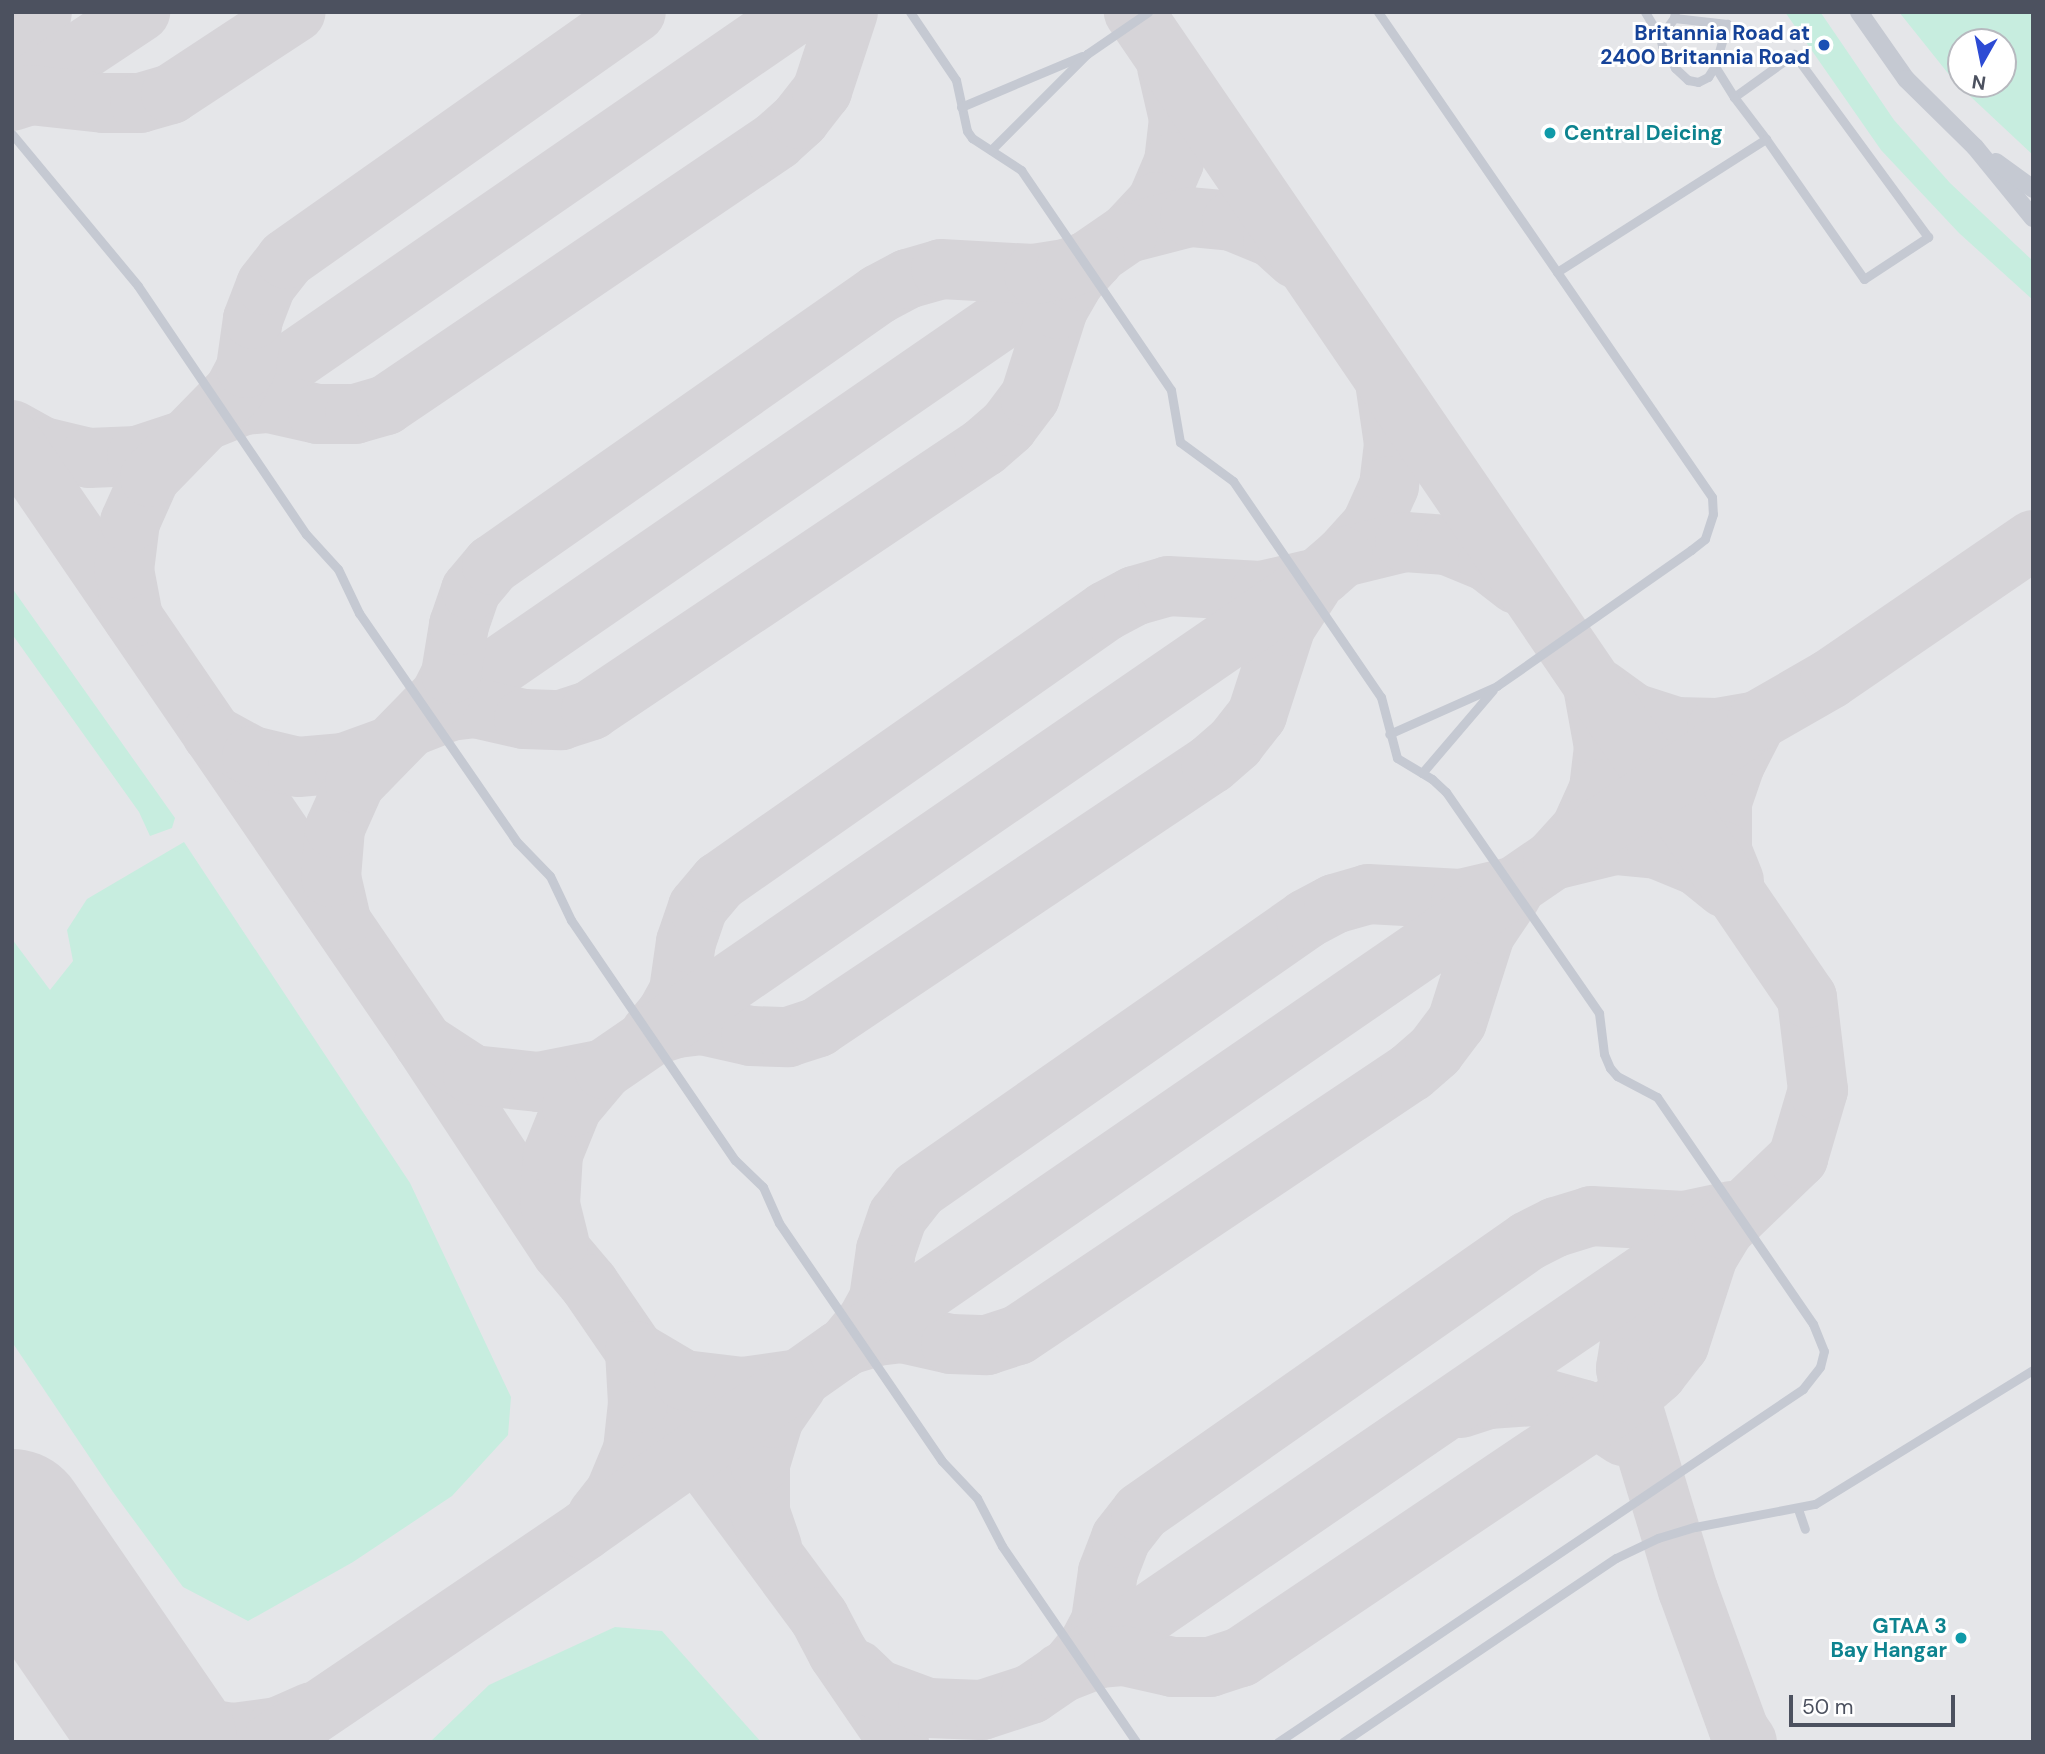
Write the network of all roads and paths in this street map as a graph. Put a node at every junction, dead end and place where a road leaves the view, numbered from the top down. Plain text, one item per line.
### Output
1 (910, 12) edge
2 (1148, 12) edge
3 (1378, 12) edge
4 (1645, 12) edge
5 (1859, 12) edge
6 (1674, 15) edge
7 (1660, 37) junction
8 (1087, 54) junction
9 (1715, 66) junction
10 (1734, 97) junction
11 (961, 107) junction
12 (12, 134) edge
13 (1766, 139) junction
14 (1975, 147) junction
15 (990, 150) junction
16 (2033, 189) edge
17 (2033, 218) edge
18 (1557, 272) junction
19 (1497, 686) junction
20 (1389, 734) junction
21 (1422, 773) junction
22 (2033, 1370) edge
23 (1798, 1509) junction
24 (1805, 1529) dead end
25 (1136, 1742) edge
26 (1278, 1742) edge
27 (1343, 1742) edge

1 - 11 lane
2 - 8 lane
3 - 18 lane
4 - 7 lane
5 - 14 street
6 - 7 lane
6 - 9 lane
7 - 9 lane
8 - 11 lane
8 - 15 lane
9 - 10 lane
10 - 13 lane
10 - 13 lane
11 - 15 lane
12 - 25 lane
13 - 18 lane
14 - 16 street
14 - 17 street
15 - 20 lane
18 - 19 lane
19 - 20 lane
19 - 21 lane
20 - 21 lane
21 - 26 lane
22 - 23 lane
23 - 24 lane
23 - 27 lane

